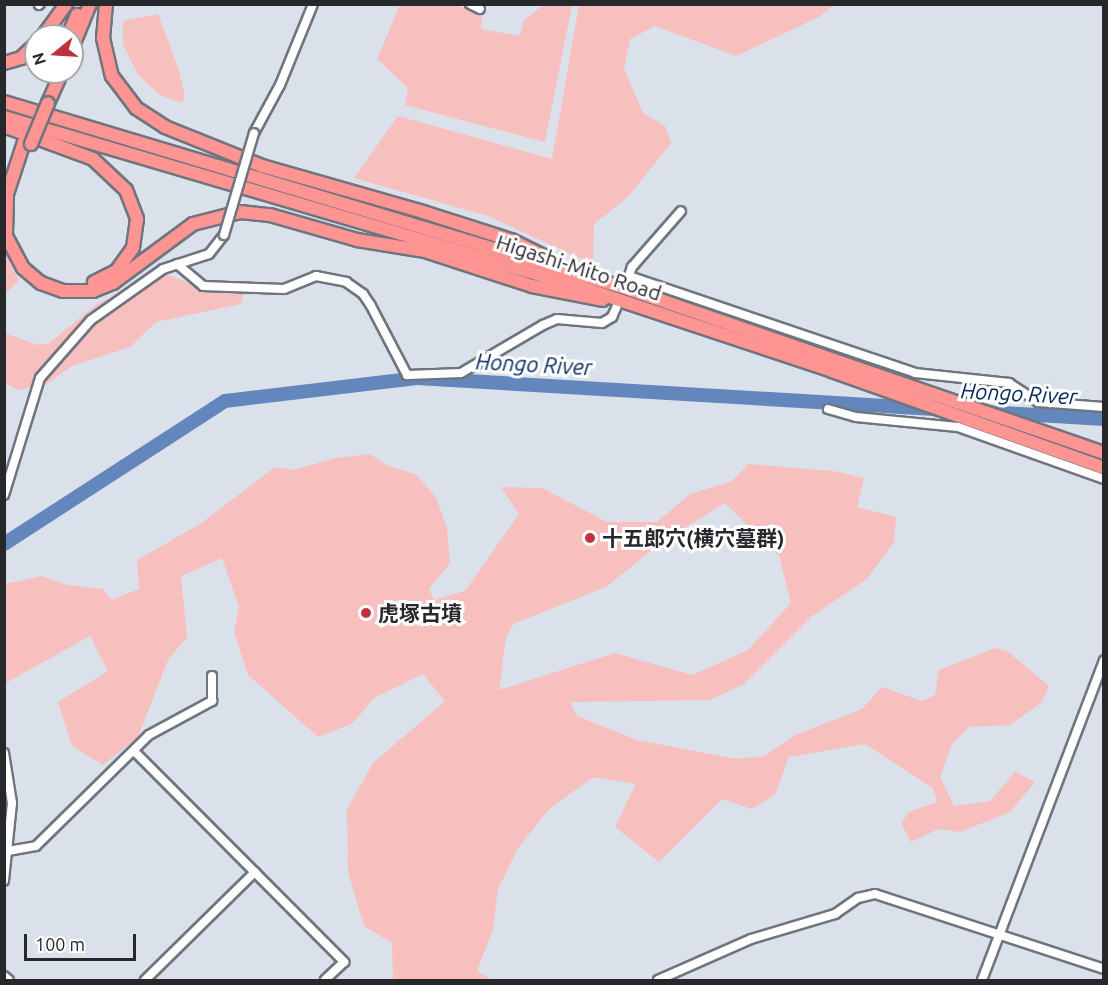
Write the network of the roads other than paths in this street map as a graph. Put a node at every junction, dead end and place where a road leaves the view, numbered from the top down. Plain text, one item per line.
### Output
1 (66, 4) edge
2 (81, 4) edge
3 (90, 4) edge
4 (106, 4) edge
5 (313, 4) edge
6 (470, 4) edge
7 (480, 9) dead end
8 (52, 24) edge
9 (73, 24) edge
10 (82, 24) edge
11 (24, 55) edge
12 (4, 63) edge
13 (49, 84) edge
14 (55, 84) edge
15 (4, 102) edge
16 (43, 105) junction
17 (4, 117) edge
18 (4, 126) edge
19 (27, 143) junction
20 (681, 211) dead end
21 (177, 264) junction
22 (579, 273) junction
23 (629, 282) junction
24 (622, 304) junction
25 (1104, 407) edge
26 (828, 409) dead end
27 (1104, 453) edge
28 (1104, 468) edge
29 (1104, 479) edge
30 (4, 495) edge
31 (1104, 661) edge
32 (212, 676) dead end
33 (134, 751) junction
34 (4, 753) edge
35 (8, 851) junction
36 (255, 872) junction
37 (4, 880) edge
38 (999, 934) junction
39 (1104, 969) edge
40 (4, 976) edge
41 (9, 981) edge
42 (145, 981) edge
43 (325, 981) edge
44 (658, 981) edge
45 (982, 981) edge

1 - 8 highway
2 - 9 highway
3 - 10 highway
4 - 22 highway
5 - 21 street, bridge
6 - 7 street
11 - 12 highway
13 - 16 highway
14 - 16 highway
15 - 16 highway, Higashi-Mito Road
16 - 19 highway
16 - 22 highway, Higashi-Mito Road
17 - 24 highway, Higashi-Mito Road
18 - 19 highway
19 - 24 highway
20 - 23 street
21 - 24 street
21 - 30 street
22 - 23 highway, Higashi-Mito Road
23 - 25 street
23 - 27 highway, Higashi-Mito Road
24 - 28 highway, Higashi-Mito Road
26 - 29 street
31 - 38 street
32 - 33 street
33 - 35 street
33 - 36 street
34 - 35 street
35 - 37 street
36 - 42 street
36 - 43 street
38 - 39 street
38 - 44 street
38 - 45 street
40 - 41 street

